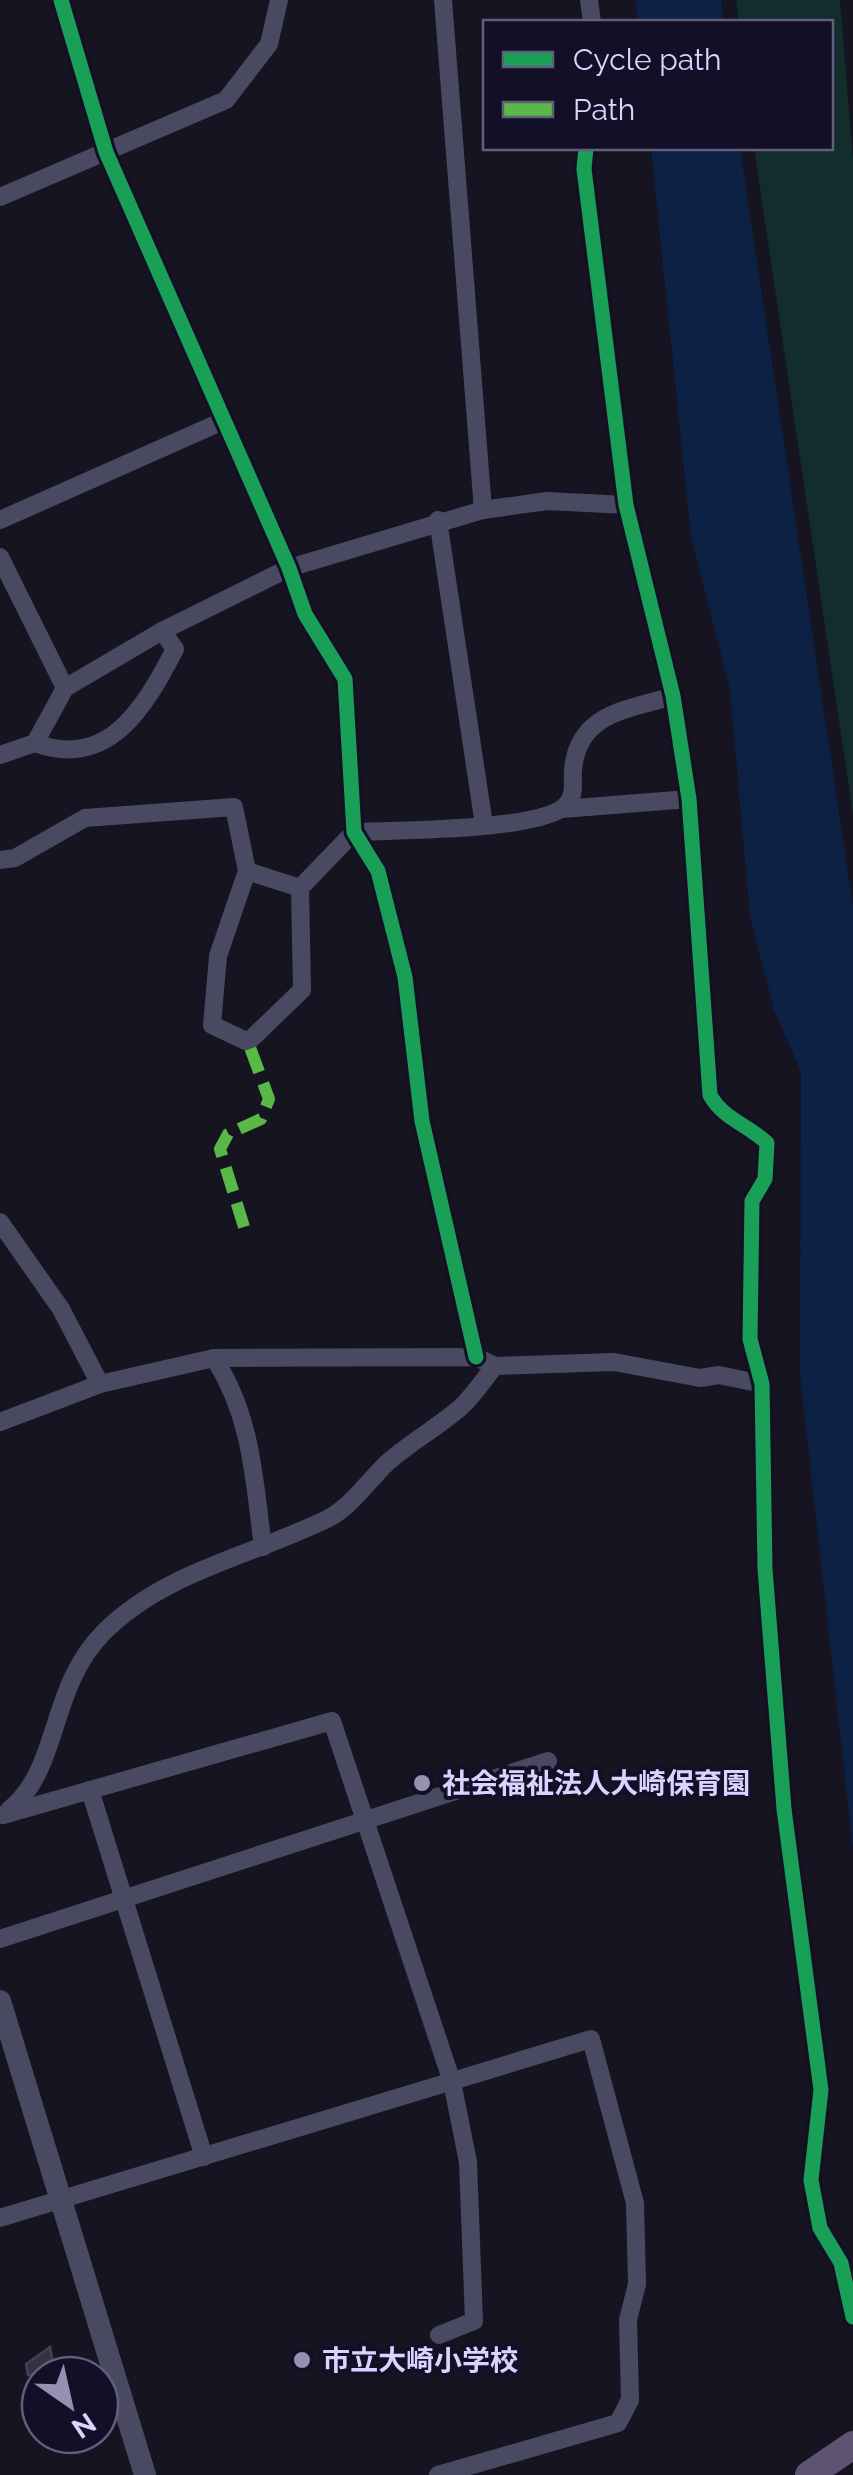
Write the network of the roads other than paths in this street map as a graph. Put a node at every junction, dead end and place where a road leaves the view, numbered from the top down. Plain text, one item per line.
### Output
1 (61, 0) edge
2 (279, 0) edge
3 (443, 0) edge
4 (586, 150) edge
5 (106, 152) junction
6 (0, 197) edge
7 (223, 421) junction
8 (626, 505) junction
9 (482, 510) junction
10 (0, 520) edge
11 (438, 520) junction
12 (0, 557) edge
13 (289, 568) junction
14 (162, 632) junction
15 (65, 688) junction
16 (672, 696) junction
17 (35, 744) junction
18 (0, 755) edge
19 (688, 800) junction
20 (562, 809) junction
21 (484, 826) junction
22 (354, 832) junction
23 (0, 860) edge
24 (247, 871) junction
25 (300, 888) junction
26 (0, 1222) edge
27 (476, 1357) junction
28 (214, 1358) junction
29 (495, 1366) junction
30 (100, 1384) junction
31 (762, 1384) junction
32 (0, 1422) edge
33 (263, 1547) junction
34 (548, 1761) dead end
35 (90, 1790) junction
36 (2, 1815) edge
37 (364, 1824) junction
38 (124, 1898) junction
39 (0, 1939) edge
40 (0, 2001) edge
41 (452, 2082) junction
42 (204, 2157) junction
43 (61, 2200) junction
44 (0, 2218) edge
45 (853, 2318) edge
46 (439, 2335) dead end
47 (853, 2445) edge
48 (145, 2475) edge
49 (438, 2475) edge
50 (810, 2475) edge

1 - 5 street
2 - 5 street
3 - 9 street
4 - 8 street
5 - 6 street
5 - 7 street
7 - 10 street
7 - 13 street
8 - 9 street
8 - 16 street
9 - 11 street
11 - 13 street
11 - 21 street
12 - 15 street
13 - 14 street
13 - 22 street
14 - 15 street
14 - 17 street
15 - 17 street
16 - 19 street
16 - 20 street
17 - 18 street
19 - 20 street
19 - 31 street
20 - 21 street
21 - 22 street
22 - 25 street
22 - 27 street
23 - 24 street
24 - 25 street
24 - 25 street
26 - 30 street
27 - 28 street
27 - 29 street
28 - 30 street
28 - 33 street
29 - 31 street
29 - 33 street
30 - 32 street
31 - 45 street
33 - 36 street
34 - 37 street
35 - 36 street
35 - 37 street
35 - 38 street
37 - 38 street
37 - 41 street
38 - 39 street
38 - 42 street
40 - 43 street
41 - 42 street
41 - 46 street
41 - 49 street
42 - 43 street
43 - 44 street
43 - 48 street
47 - 50 main road

